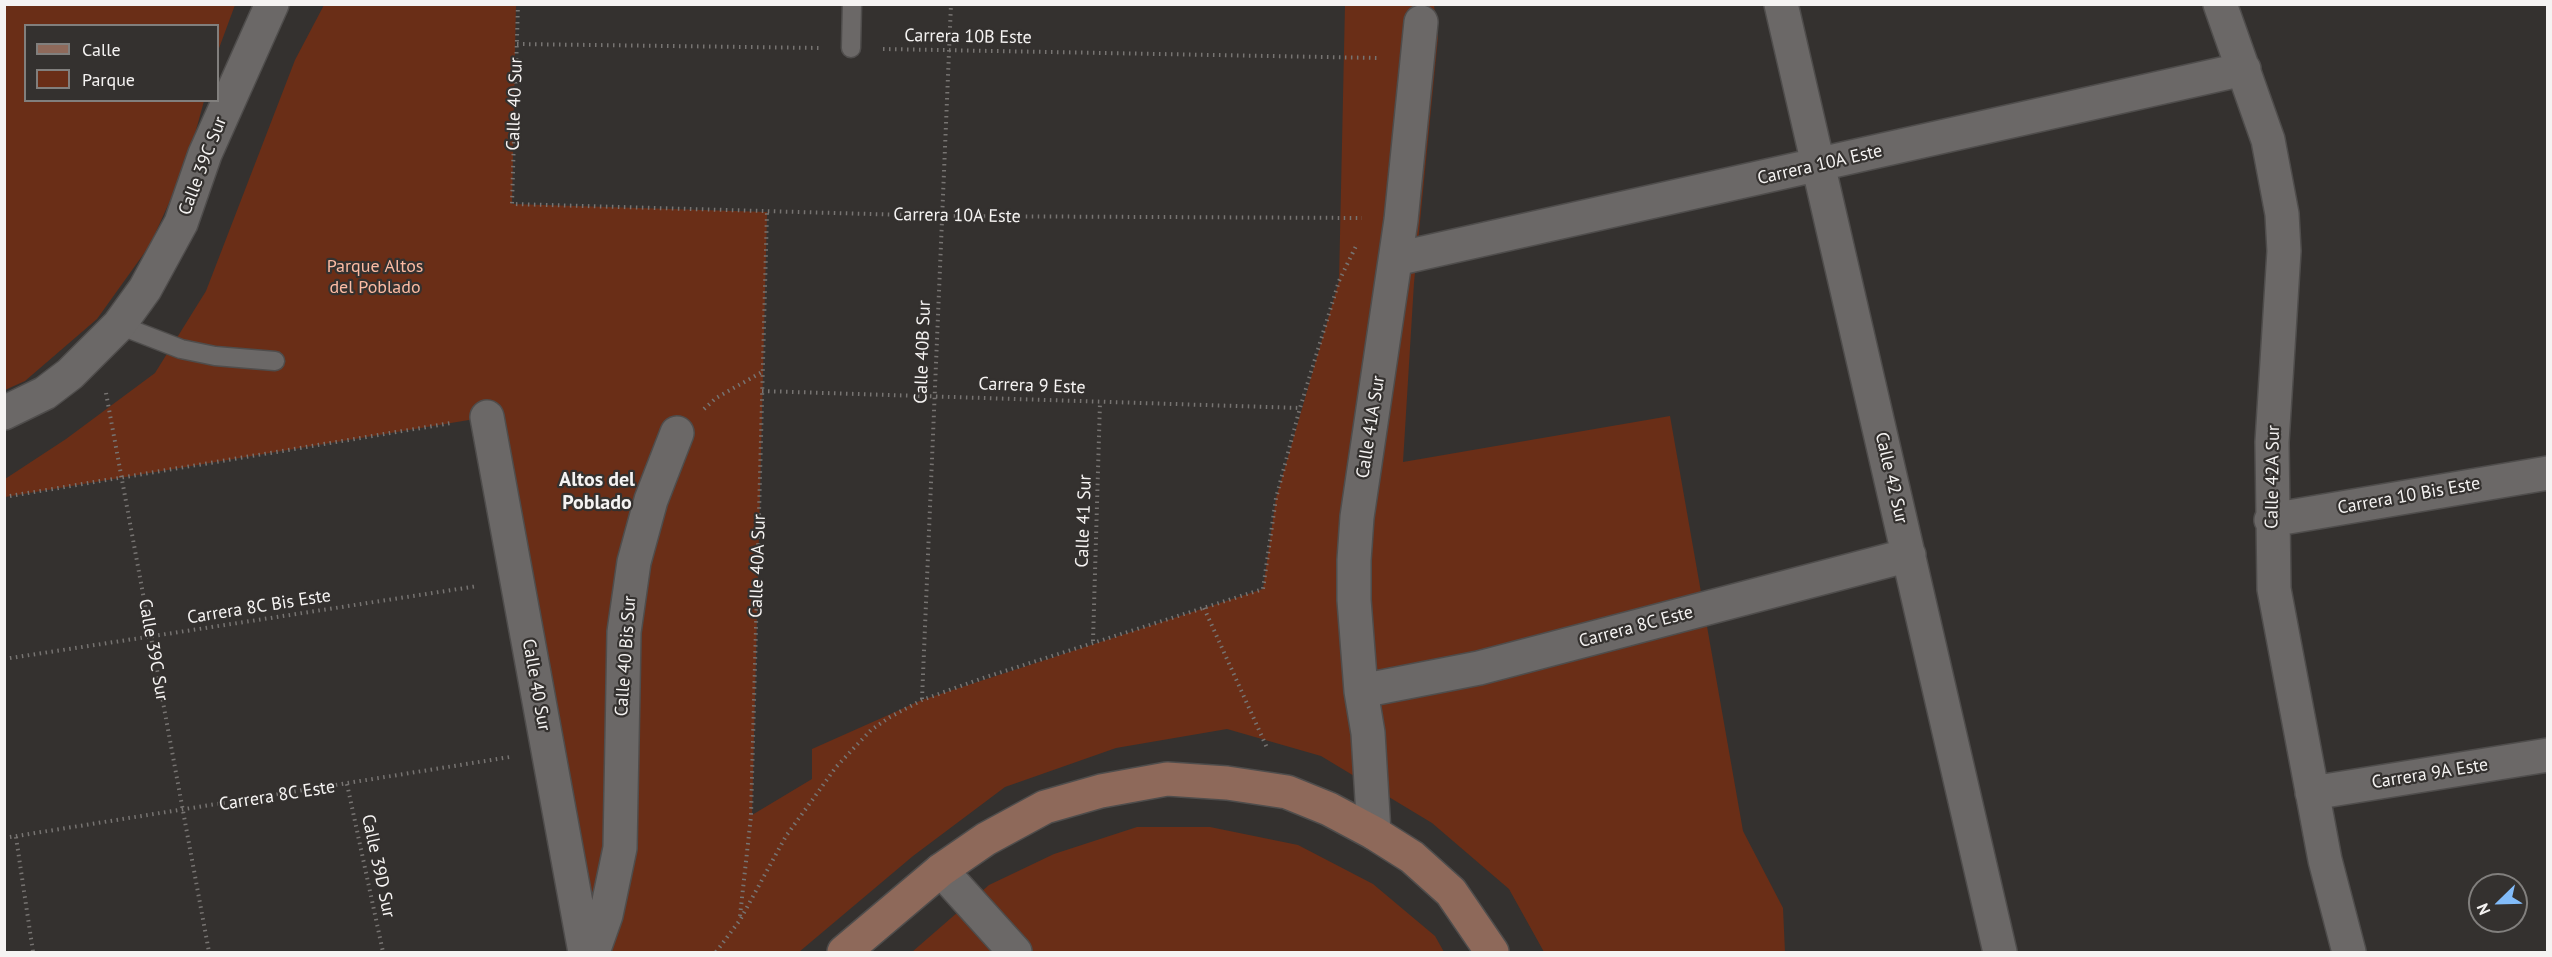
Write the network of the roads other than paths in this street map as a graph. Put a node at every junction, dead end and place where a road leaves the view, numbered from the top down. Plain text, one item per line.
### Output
1 (272, 4) edge
2 (852, 4) edge
3 (1781, 4) edge
4 (2220, 4) edge
5 (1421, 22) dead end
6 (851, 48) road end
7 (2244, 69) junction
8 (1816, 166) junction
9 (1396, 259) junction
10 (108, 336) junction
11 (275, 361) dead end
12 (4, 413) edge
13 (487, 417) road end
14 (677, 433) road end
15 (2547, 473) edge
16 (2271, 520) junction
17 (1909, 555) junction
18 (1361, 691) junction
19 (2547, 755) edge
20 (2312, 793) junction
21 (1374, 832) junction
22 (941, 870) junction
23 (585, 952) edge
24 (592, 952) edge
25 (844, 952) edge
26 (1015, 952) edge
27 (1492, 952) edge
28 (2000, 952) edge
29 (2349, 952) edge

1 - 10 street, Calle 39C Sur
2 - 6 lane
3 - 8 street, Calle 42 Sur
4 - 7 street, Calle 42A Sur
5 - 9 street, Calle 41A Sur
7 - 8 street, Carrera 10A Este
7 - 16 street, Calle 42A Sur
8 - 9 street, Carrera 10A Este
8 - 17 street, Calle 42 Sur
9 - 18 street, Calle 41A Sur
10 - 11 lane
10 - 12 street, Calle 39C Sur
13 - 23 street, Calle 40 Sur
14 - 24 street, Calle 40 Bis Sur
15 - 16 street, Carrera 10 Bis Este
16 - 20 street, Calle 42A Sur
17 - 18 street, Carrera 8C Este
17 - 28 street, Calle 42 Sur
18 - 21 street, Calle 41A Sur
19 - 20 street, Carrera 9A Este
20 - 29 street, Calle 42A Sur
21 - 22 main road
21 - 27 main road
22 - 25 main road
22 - 26 street

